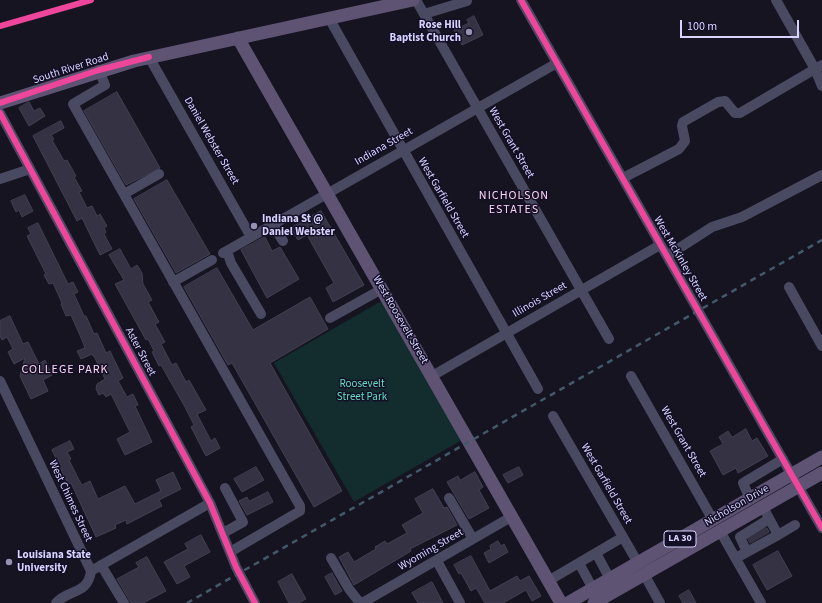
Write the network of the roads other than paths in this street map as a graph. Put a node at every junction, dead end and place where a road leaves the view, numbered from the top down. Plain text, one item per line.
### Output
1 (413, 0) edge
2 (416, 0) edge
3 (521, 0) edge
4 (467, 1) dead end
5 (780, 1) edge
6 (424, 14) junction
7 (330, 18) junction
8 (238, 38) junction
9 (149, 57) junction
10 (557, 63) junction
11 (819, 67) edge
12 (100, 70) junction
13 (79, 77) junction
14 (822, 86) edge
15 (88, 94) junction
16 (0, 103) edge
17 (477, 107) junction
18 (0, 113) edge
19 (402, 150) junction
20 (30, 169) junction
21 (159, 174) dead end
22 (822, 175) edge
23 (623, 178) junction
24 (0, 180) edge
25 (124, 194) junction
26 (327, 194) junction
27 (273, 224) junction
28 (251, 237) junction
29 (282, 241) dead end
30 (660, 244) junction
31 (667, 256) junction
32 (212, 260) dead end
33 (173, 282) junction
34 (789, 287) dead end
35 (382, 289) junction
36 (581, 290) junction
37 (261, 314) dead end
38 (330, 318) dead end
39 (506, 333) junction
40 (609, 339) dead end
41 (822, 346) edge
42 (432, 376) junction
43 (631, 376) dead end
44 (0, 381) edge
45 (538, 389) dead end
46 (553, 416) dead end
47 (822, 457) edge
48 (783, 459) junction
49 (765, 469) junction
50 (822, 473) edge
51 (792, 475) junction
52 (774, 485) junction
53 (798, 486) junction
54 (225, 488) dead end
55 (449, 498) dead end
56 (750, 499) junction
57 (210, 503) junction
58 (762, 507) junction
59 (512, 516) junction
60 (769, 519) junction
61 (795, 525) dead end
62 (716, 526) junction
63 (822, 528) edge
64 (223, 533) junction
65 (778, 535) junction
66 (757, 536) junction
67 (623, 537) junction
68 (473, 539) junction
69 (230, 552) junction
70 (747, 552) junction
71 (596, 553) junction
72 (331, 558) dead end
73 (736, 558) junction
74 (437, 561) junction
75 (579, 563) junction
76 (101, 564) junction
77 (641, 569) junction
78 (91, 571) junction
79 (614, 577) junction
80 (548, 581) junction
81 (593, 589) junction
82 (56, 602) edge
83 (124, 603) edge
84 (255, 603) edge
85 (361, 603) edge
86 (460, 603) edge
87 (561, 603) edge
88 (568, 603) edge
89 (579, 603) edge
90 (594, 603) edge
91 (660, 603) edge
92 (761, 603) edge

1 - 7 main road, South River Road
2 - 6 street, West Grant Street
3 - 10 street, West McKinley Street
4 - 6 street
5 - 11 street
6 - 17 street, West Grant Street
7 - 8 main road, South River Road
7 - 19 street, West Garfield Street
8 - 9 main road, South River Road
8 - 26 main road, West Roosevelt Street
9 - 12 main road, South River Road
9 - 28 street, Daniel Webster Street
10 - 17 street, Indiana Street
10 - 23 street, West McKinley Street
11 - 14 street
11 - 23 street
12 - 13 main road, South River Road
12 - 15 street
13 - 15 street
13 - 16 main road, South River Road
15 - 25 street
17 - 19 street, Indiana Street
17 - 36 street, West Grant Street
18 - 20 street, Aster Street
19 - 26 street, Indiana Street
19 - 39 street, West Garfield Street
20 - 24 street
20 - 57 street, Aster Street
21 - 25 street
22 - 31 street
23 - 30 street, West McKinley Street
25 - 33 street
26 - 27 street, Indiana Street
26 - 35 main road, West Roosevelt Street
27 - 28 street, Indiana Street
27 - 29 street
28 - 37 street, Indiana Street
30 - 31 street, West McKinley Street
30 - 36 street, Illinois Street
31 - 48 street, West McKinley Street
32 - 33 street
33 - 69 street
34 - 41 street
35 - 38 street
35 - 42 main road, West Roosevelt Street
36 - 39 street, Illinois Street
36 - 40 street, West Grant Street
39 - 42 street, Illinois Street
39 - 45 street, West Garfield Street
42 - 59 main road, West Roosevelt Street
43 - 62 street, West Grant Street
44 - 78 street, West Chimes Street
46 - 67 street, West Garfield Street
47 - 51 main road, Nicholson Drive / LA 30
48 - 49 street
48 - 51 street, West McKinley Street
49 - 52 street
49 - 56 street
50 - 53 main road, Nicholson Drive / LA 30
51 - 52 main road, Nicholson Drive / LA 30
51 - 53 street, West McKinley Street
52 - 56 main road, Nicholson Drive / LA 30
53 - 58 main road, Nicholson Drive / LA 30
53 - 63 street, West McKinley Street
54 - 64 street
55 - 68 street
56 - 62 main road, Nicholson Drive / LA 30
57 - 64 street, Aster Street
57 - 76 street
58 - 60 street
58 - 62 main road, Nicholson Drive / LA 30
59 - 68 street, Wyoming Street
59 - 80 main road, West Roosevelt Street
60 - 65 street
60 - 66 street
61 - 65 street
62 - 73 street, West Grant Street
62 - 77 main road, Nicholson Drive / LA 30
64 - 69 street, Aster Street
65 - 66 street
66 - 70 street
66 - 70 street
67 - 71 street
67 - 77 street, West Garfield Street
68 - 74 street, Wyoming Street
69 - 84 street, Aster Street
70 - 73 street
71 - 75 street
71 - 79 street
72 - 85 street
73 - 92 street, West Grant Street
74 - 85 street, Wyoming Street
74 - 86 street
75 - 80 street
75 - 81 street
76 - 78 street
76 - 83 street
77 - 79 main road, Nicholson Drive / LA 30
77 - 90 main road, Nicholson Drive / LA 30
77 - 91 street, West Garfield Street
78 - 82 street
79 - 81 main road, Nicholson Drive / LA 30
79 - 89 main road
80 - 87 main road, West Roosevelt Street
81 - 88 main road, Nicholson Drive / LA 30

